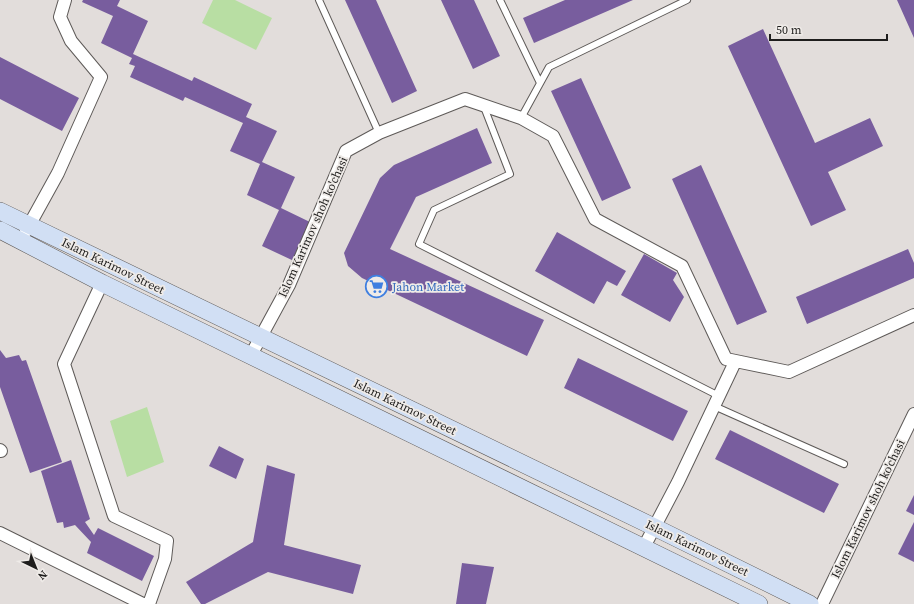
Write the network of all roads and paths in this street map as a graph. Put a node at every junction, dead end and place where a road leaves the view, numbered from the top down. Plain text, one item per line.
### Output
1 (64, 0) edge
2 (319, 0) edge
3 (500, 0) edge
4 (687, 0) edge
5 (540, 83) junction
6 (484, 105) junction
7 (521, 118) junction
8 (379, 133) junction
9 (0, 211) edge
10 (29, 225) junction
11 (0, 230) edge
12 (20, 240) junction
13 (102, 283) junction
14 (914, 315) edge
15 (260, 337) junction
16 (251, 355) junction
17 (735, 362) junction
18 (716, 401) junction
19 (914, 414) edge
20 (844, 464) dead end
21 (654, 527) junction
22 (0, 533) edge
23 (644, 547) junction
24 (143, 604) edge
25 (149, 604) edge
26 (759, 604) edge
27 (810, 604) edge
28 (822, 604) edge

1 - 10 street
2 - 8 lane
3 - 5 lane
4 - 5 lane
5 - 7 lane
6 - 7 street
6 - 8 street, Islom Karimov shoh ko'chasi
6 - 18 lane
7 - 17 street
8 - 15 street, Islom Karimov shoh ko'chasi
9 - 10 main road, Islam Karimov Street
10 - 12 street
10 - 15 main road, Islam Karimov Street
11 - 12 main road, Islam Karimov Street
12 - 13 main road, Islam Karimov Street
13 - 16 main road, Islam Karimov Street
13 - 25 street
14 - 17 street
15 - 16 street, Islom Karimov shoh ko'chasi
15 - 21 main road, Islam Karimov Street
16 - 23 main road, Islam Karimov Street
17 - 18 street
18 - 20 lane
18 - 21 street
19 - 28 street, Islom Karimov shoh ko'chasi
21 - 23 street
21 - 27 main road, Islam Karimov Street
22 - 24 street
23 - 26 main road, Islam Karimov Street

